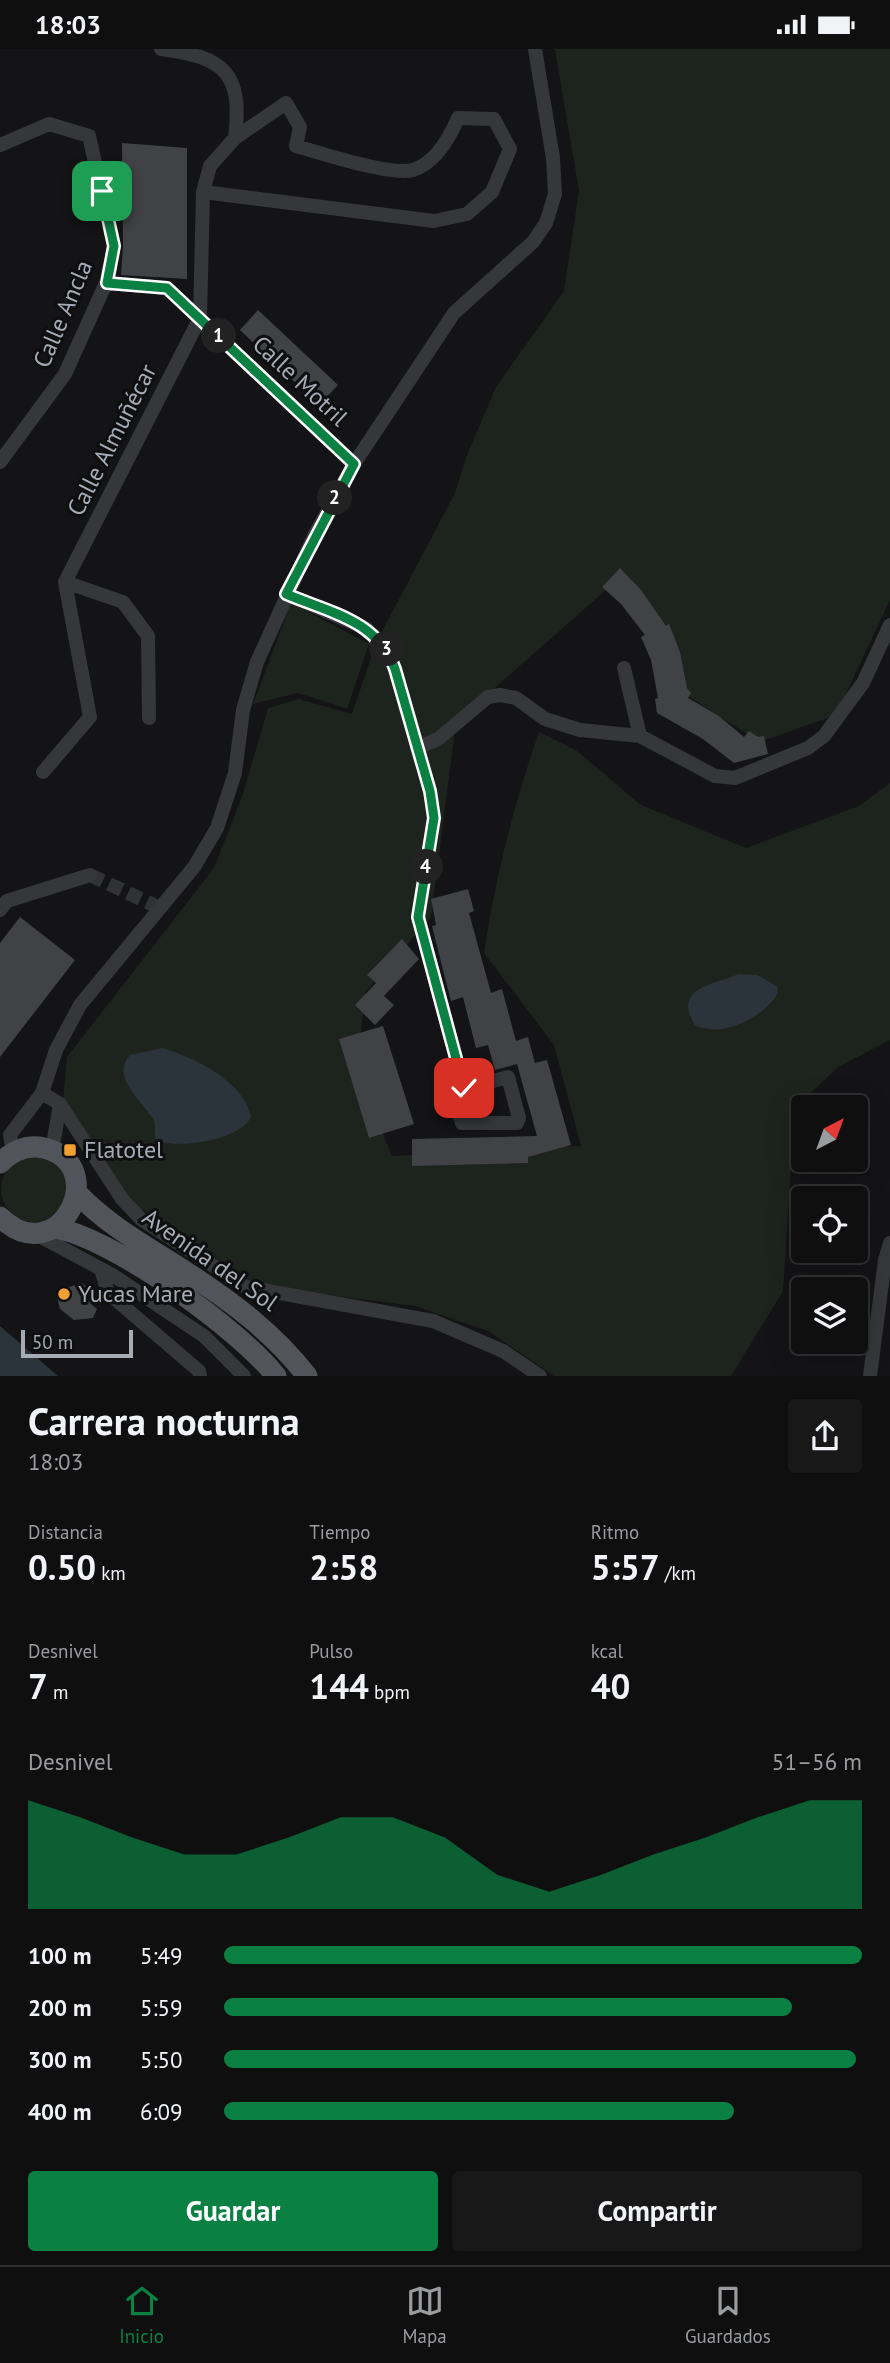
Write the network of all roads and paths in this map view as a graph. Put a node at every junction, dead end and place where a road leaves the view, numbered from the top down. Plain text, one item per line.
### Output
1 (161, 49) edge
2 (535, 49) edge
3 (235, 138) junction
4 (0, 145) edge
5 (202, 192) junction
6 (107, 283) junction
7 (200, 318) junction
8 (0, 462) edge
9 (354, 464) junction
10 (65, 582) junction
11 (286, 594) junction
12 (890, 625) edge
13 (624, 668) dead end
14 (149, 718) dead end
15 (640, 736) junction
16 (417, 748) junction
17 (43, 772) dead end
18 (90, 875) tunnel mouth
19 (0, 910) edge
20 (475, 1086) dead end
21 (42, 1093) junction
22 (60, 1104) junction
23 (52, 1151) junction
24 (5, 1154) edge
25 (77, 1193) junction
26 (0, 1217) edge
27 (55, 1228) junction
28 (34, 1233) junction
29 (890, 1243) edge
30 (101, 1269) junction
31 (200, 1376) edge
32 (244, 1376) edge
33 (276, 1376) edge
34 (307, 1376) edge
35 (540, 1376) edge
36 (870, 1376) edge

1 - 3 street
2 - 9 street
3 - 5 street
3 - 5 street
4 - 6 street, Calle Ancla
5 - 7 street
6 - 7 street, Calle Motril
6 - 8 street, Calle Ancla
7 - 9 street, Calle Motril
7 - 10 street, Calle Almuñécar
9 - 11 street
10 - 14 street
10 - 17 street
11 - 16 street
11 - 21 street
12 - 15 street
13 - 15 street
15 - 16 street
16 - 20 street
18 - 19 street
21 - 22 street
21 - 24 street
22 - 23 street
22 - 35 street
23 - 24 main road
23 - 25 main road
25 - 27 main road
25 - 34 main road, Avenida del Sol
26 - 28 main road
27 - 28 main road
27 - 33 main road, Avenida del Sol
28 - 30 street
29 - 36 street
30 - 31 street
30 - 32 street

